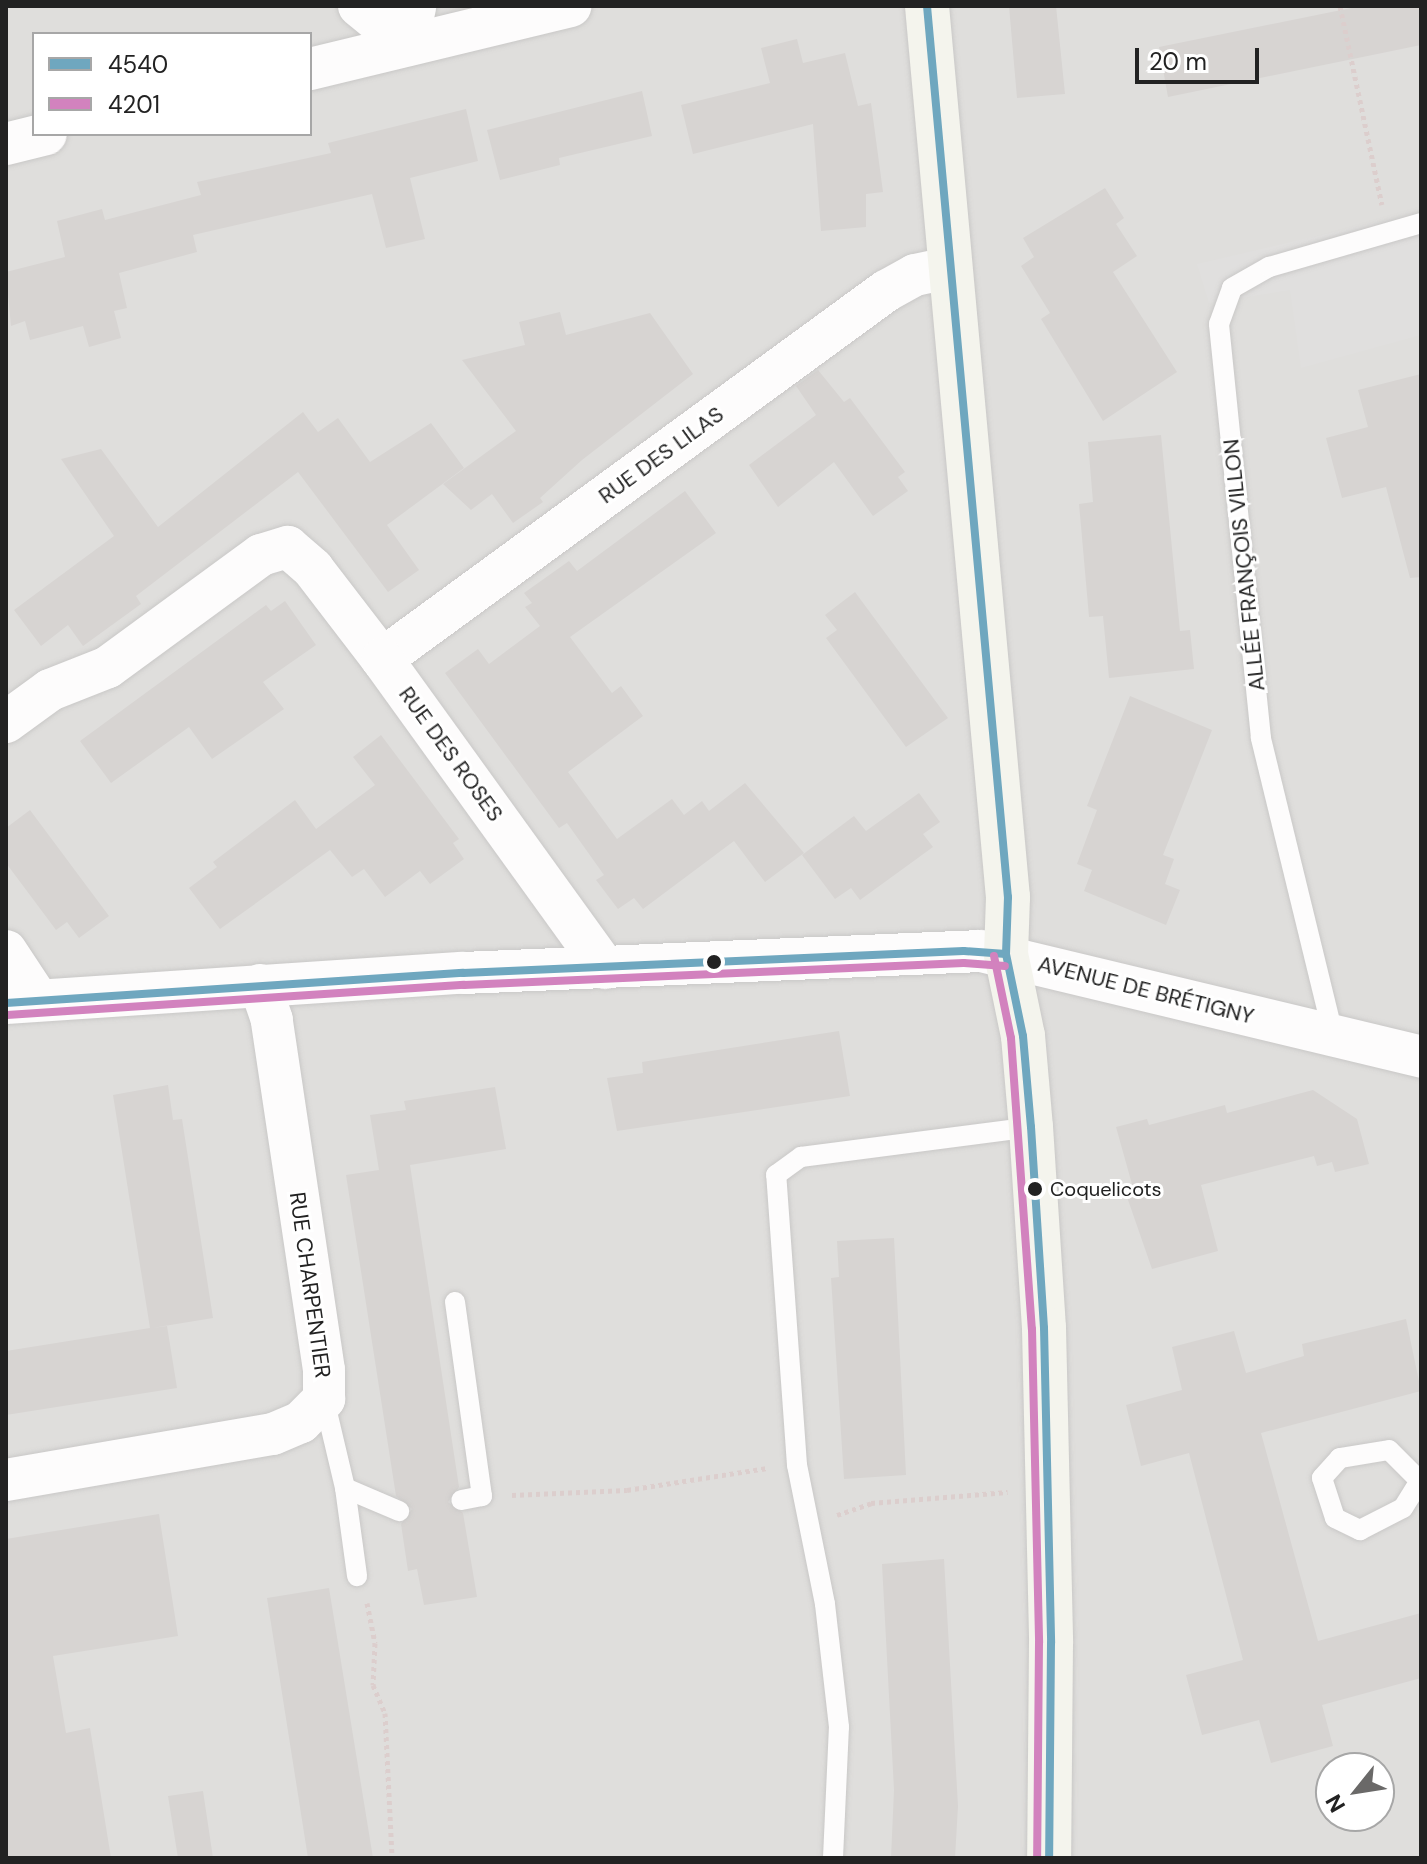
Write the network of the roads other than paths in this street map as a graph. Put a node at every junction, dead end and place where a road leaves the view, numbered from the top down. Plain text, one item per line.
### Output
1 (359, 6) edge
2 (570, 6) edge
3 (927, 6) edge
4 (411, 26) edge
5 (312, 68) edge
6 (38, 136) edge
7 (6, 144) edge
8 (1421, 223) edge
9 (948, 268) junction
10 (382, 659) junction
11 (6, 722) edge
12 (6, 951) edge
13 (1006, 954) junction
14 (605, 968) junction
15 (260, 985) junction
16 (21, 1001) edge
17 (1334, 1038) junction
18 (1421, 1057) edge
19 (1031, 1127) junction
20 (455, 1302) dead end
21 (324, 1399) junction
22 (1420, 1479) edge
23 (6, 1480) edge
24 (345, 1488) junction
25 (461, 1500) dead end
26 (399, 1511) dead end
27 (357, 1576) road end
28 (833, 1858) edge
29 (1049, 1858) edge

1 - 4 street
2 - 4 street
3 - 9 street
4 - 5 street
6 - 7 street
8 - 17 lane, ALLÉE FRANÇOIS VILLON
9 - 10 street, RUE DES LILAS
9 - 13 street
10 - 11 street, RUE DES ROSES
10 - 14 street, RUE DES ROSES
12 - 16 street
13 - 14 street, AVENUE DE BRÉTIGNY
13 - 17 street, AVENUE DE BRÉTIGNY
13 - 19 street
14 - 15 street, AVENUE DE BRÉTIGNY
15 - 16 street, AVENUE DE BRÉTIGNY
15 - 21 street, RUE CHARPENTIER
17 - 18 street, AVENUE DE BRÉTIGNY
19 - 28 lane
19 - 29 street
20 - 25 lane
21 - 23 street, RUE CHARPENTIER
21 - 24 lane
22 - 22 lane
24 - 26 lane
24 - 27 lane

